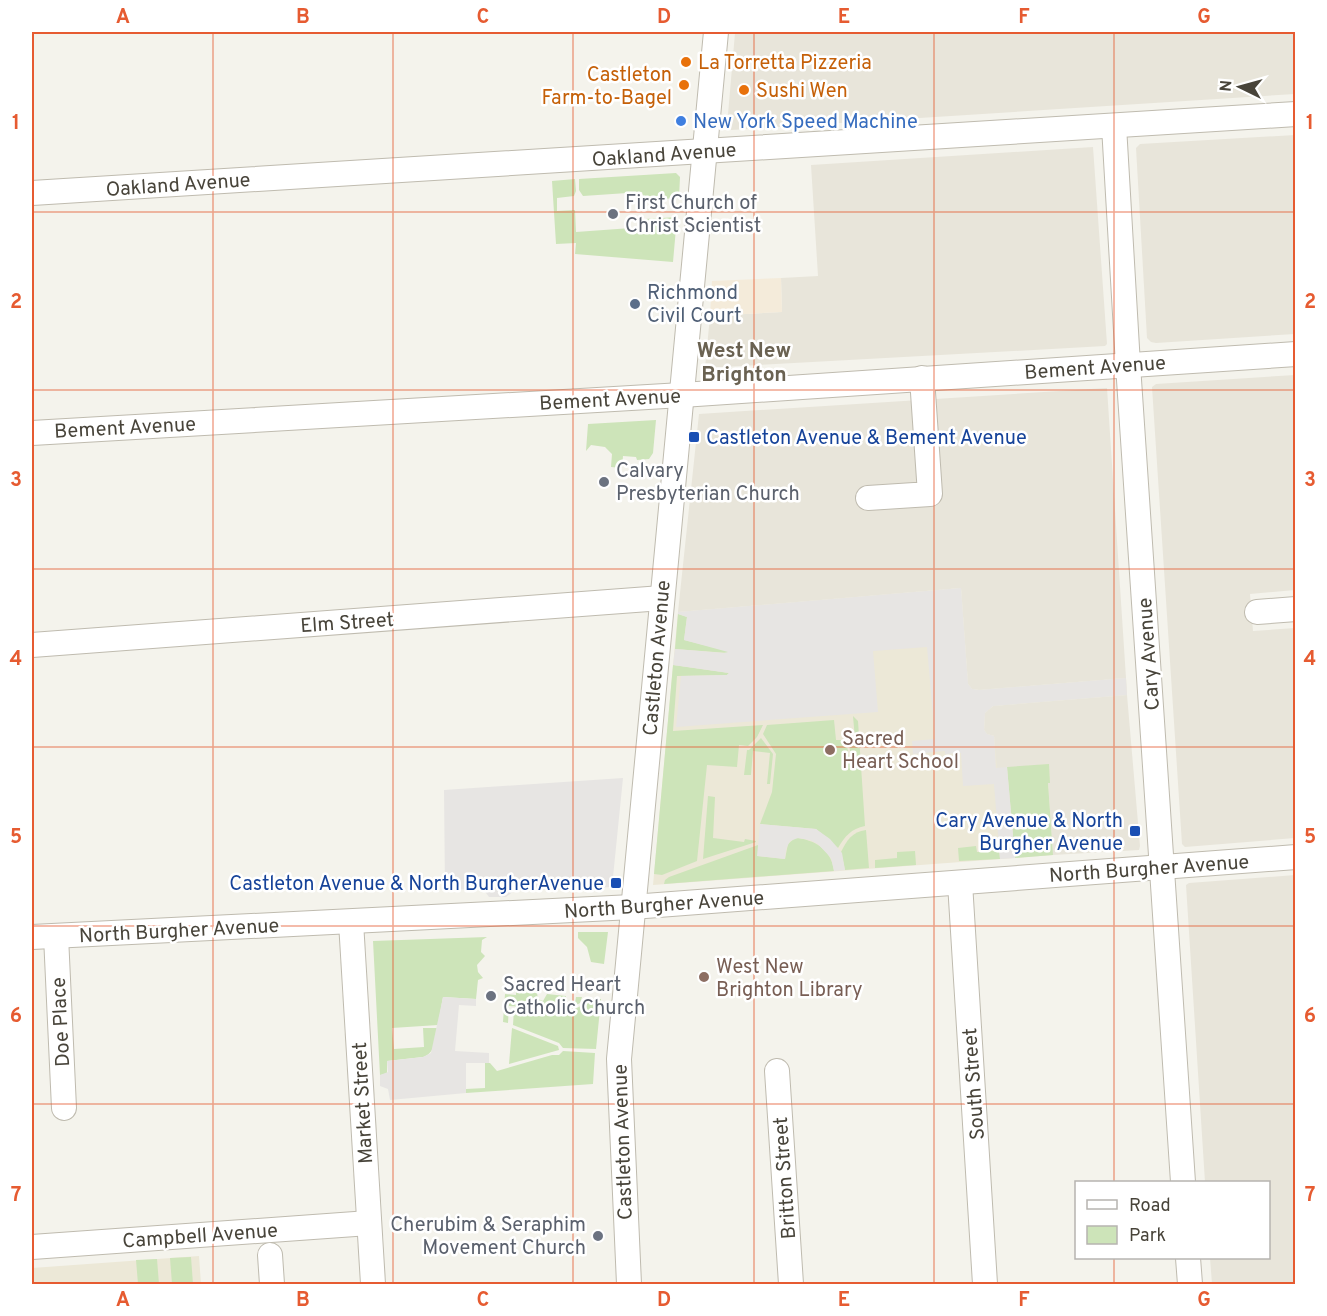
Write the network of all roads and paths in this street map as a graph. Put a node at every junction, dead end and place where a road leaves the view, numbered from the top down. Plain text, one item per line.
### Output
1 (716, 32) edge
2 (1296, 114) edge
3 (1114, 126) junction
4 (705, 152) junction
5 (32, 194) edge
6 (1296, 354) edge
7 (1128, 365) junction
8 (922, 378) junction
9 (682, 395) junction
10 (32, 433) edge
11 (868, 498) dead end
12 (662, 598) junction
13 (1296, 609) edge
14 (1257, 612) dead end
15 (32, 645) edge
16 (1296, 857) edge
17 (1161, 867) junction
18 (960, 883) junction
19 (632, 908) junction
20 (351, 922) junction
21 (56, 936) junction
22 (32, 937) edge
23 (777, 1071) dead end
24 (64, 1108) dead end
25 (1183, 1181) edge
26 (369, 1223) junction
27 (32, 1247) edge
28 (270, 1254) dead end
29 (1188, 1259) edge
30 (272, 1284) edge
31 (373, 1284) edge
32 (629, 1284) edge
33 (791, 1284) edge
34 (985, 1284) edge
35 (1190, 1284) edge

1 - 4 street, Castleton Avenue
2 - 3 street, Oakland Avenue
3 - 4 street, Oakland Avenue
3 - 7 street, Cary Avenue
4 - 5 street, Oakland Avenue
4 - 9 street, Castleton Avenue
6 - 7 street, Bement Avenue
7 - 8 street, Bement Avenue
7 - 17 street, Cary Avenue
8 - 9 street, Bement Avenue
8 - 11 street
9 - 10 street, Bement Avenue
9 - 12 street, Castleton Avenue
12 - 15 street, Elm Street
12 - 19 street, Castleton Avenue
13 - 14 street
16 - 17 street, North Burgher Avenue
17 - 18 street, North Burgher Avenue
17 - 25 street, Cary Avenue
18 - 19 street, North Burgher Avenue
18 - 34 street, South Street
19 - 20 street, North Burgher Avenue
19 - 32 street, Castleton Avenue
20 - 21 street, North Burgher Avenue
20 - 26 street, Market Street
21 - 22 street, North Burgher Avenue
21 - 24 street, Doe Place
23 - 33 street, Britton Street
26 - 27 street, Campbell Avenue
26 - 31 street, Market Street
28 - 30 street
29 - 35 street

